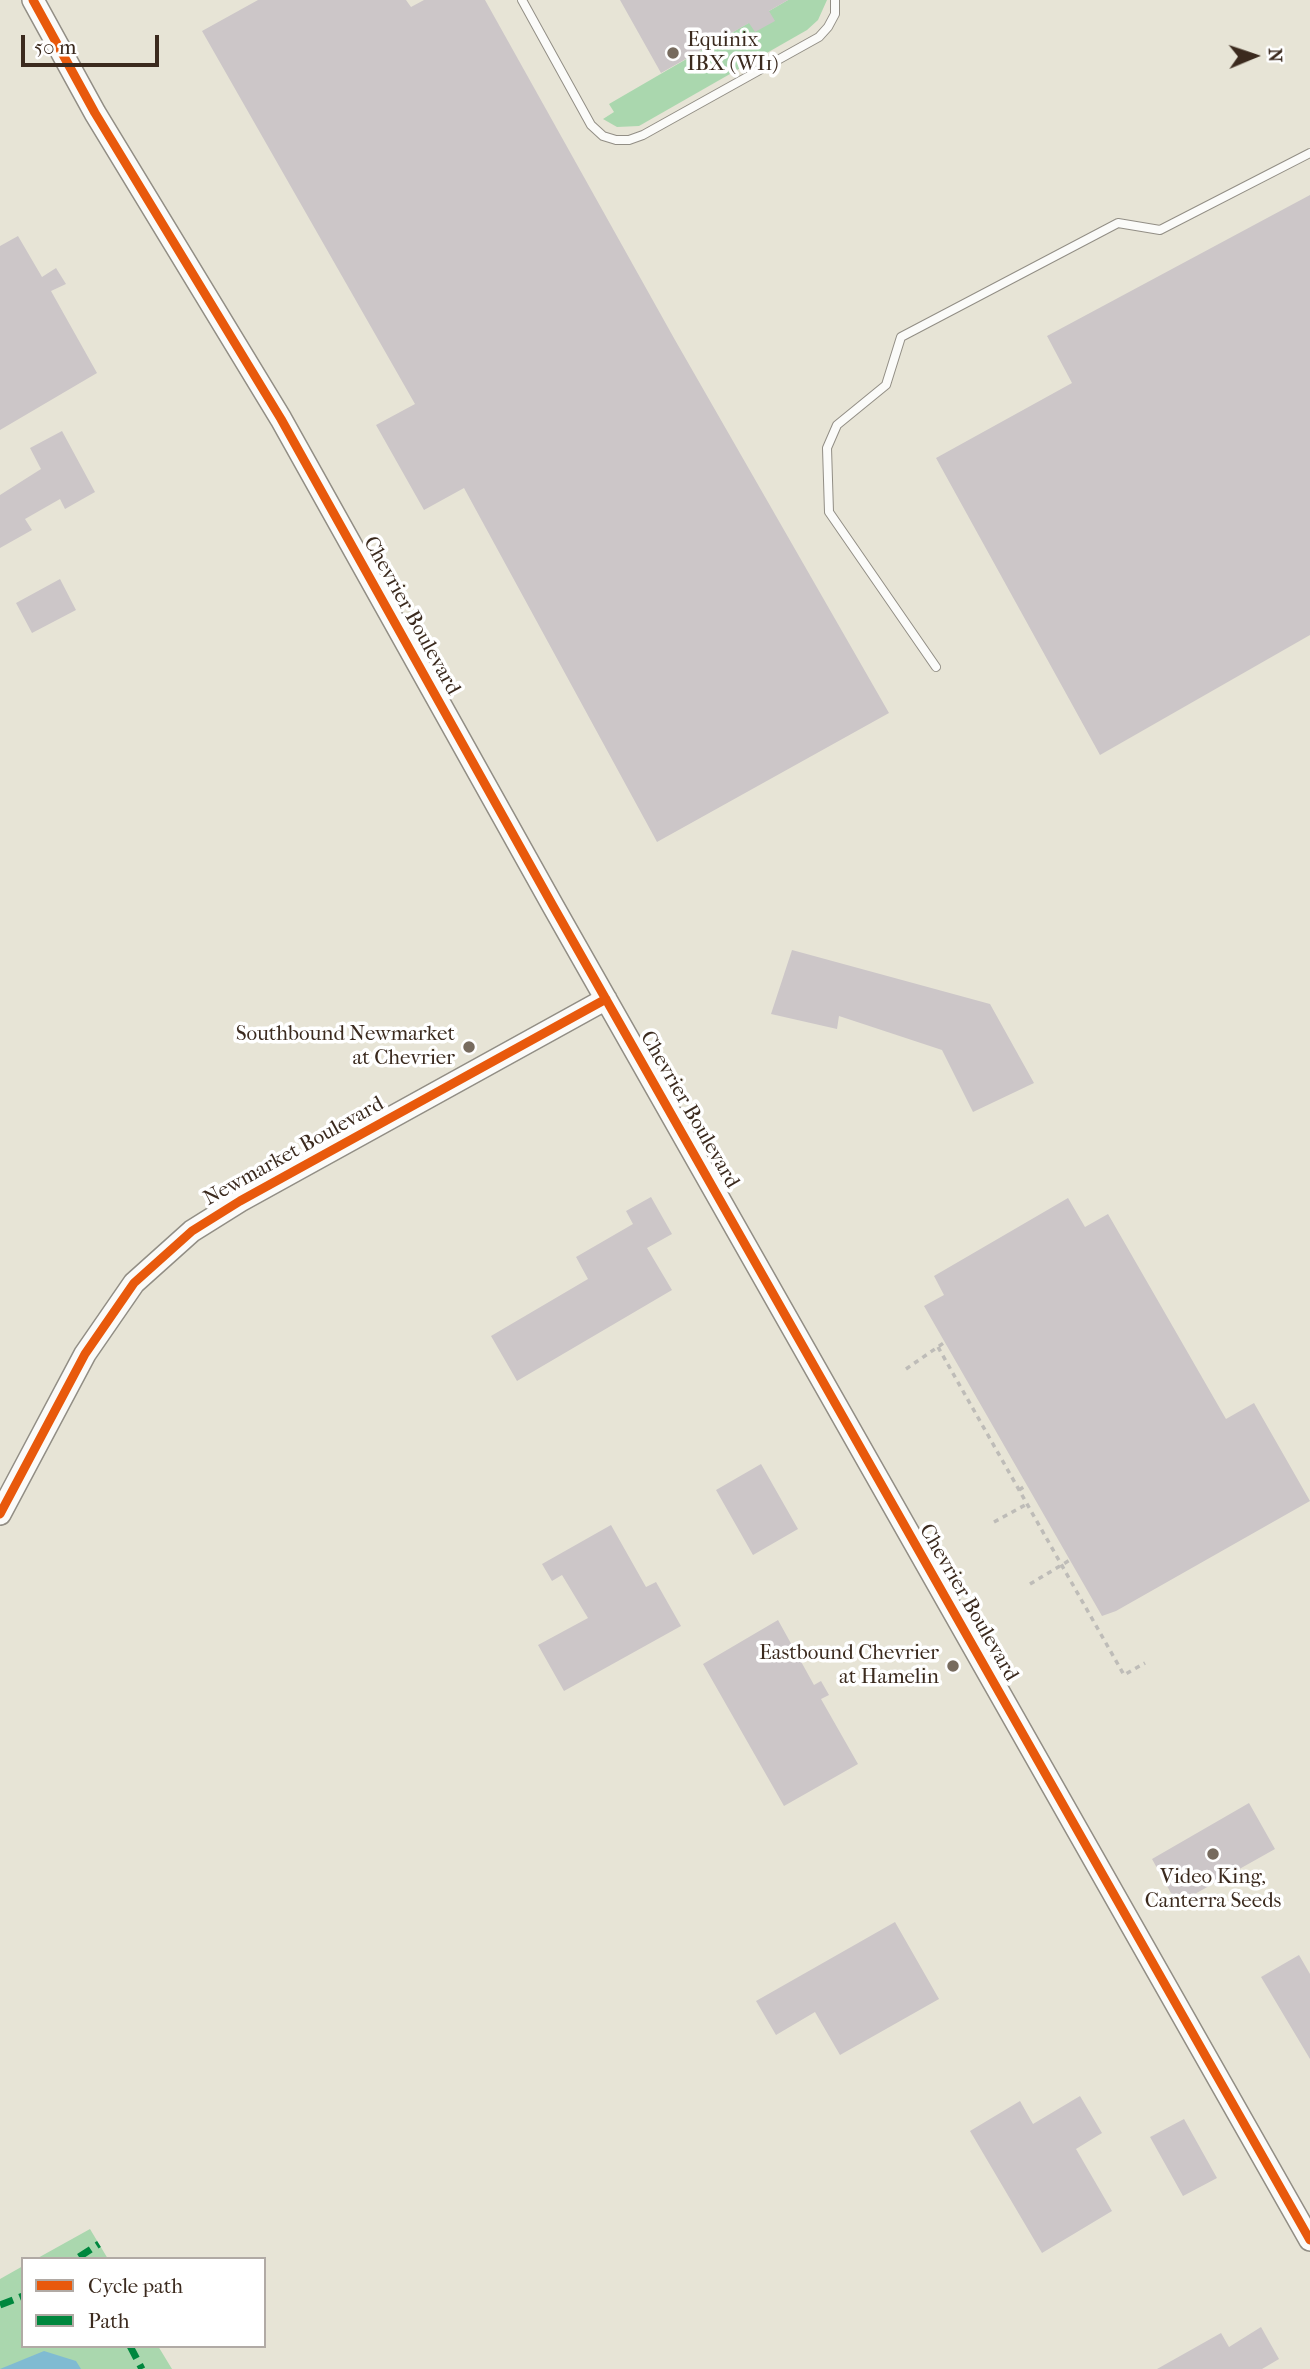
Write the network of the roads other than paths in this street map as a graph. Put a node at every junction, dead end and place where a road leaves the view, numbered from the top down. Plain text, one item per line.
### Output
1 (33, 0) edge
2 (522, 0) edge
3 (835, 0) edge
4 (1310, 153) edge
5 (936, 667) dead end
6 (606, 999) junction
7 (0, 1514) edge
8 (1310, 2240) edge

1 - 6 street, Chevrier Boulevard
2 - 3 lane
4 - 5 lane
6 - 7 street, Newmarket Boulevard
6 - 8 street, Chevrier Boulevard

